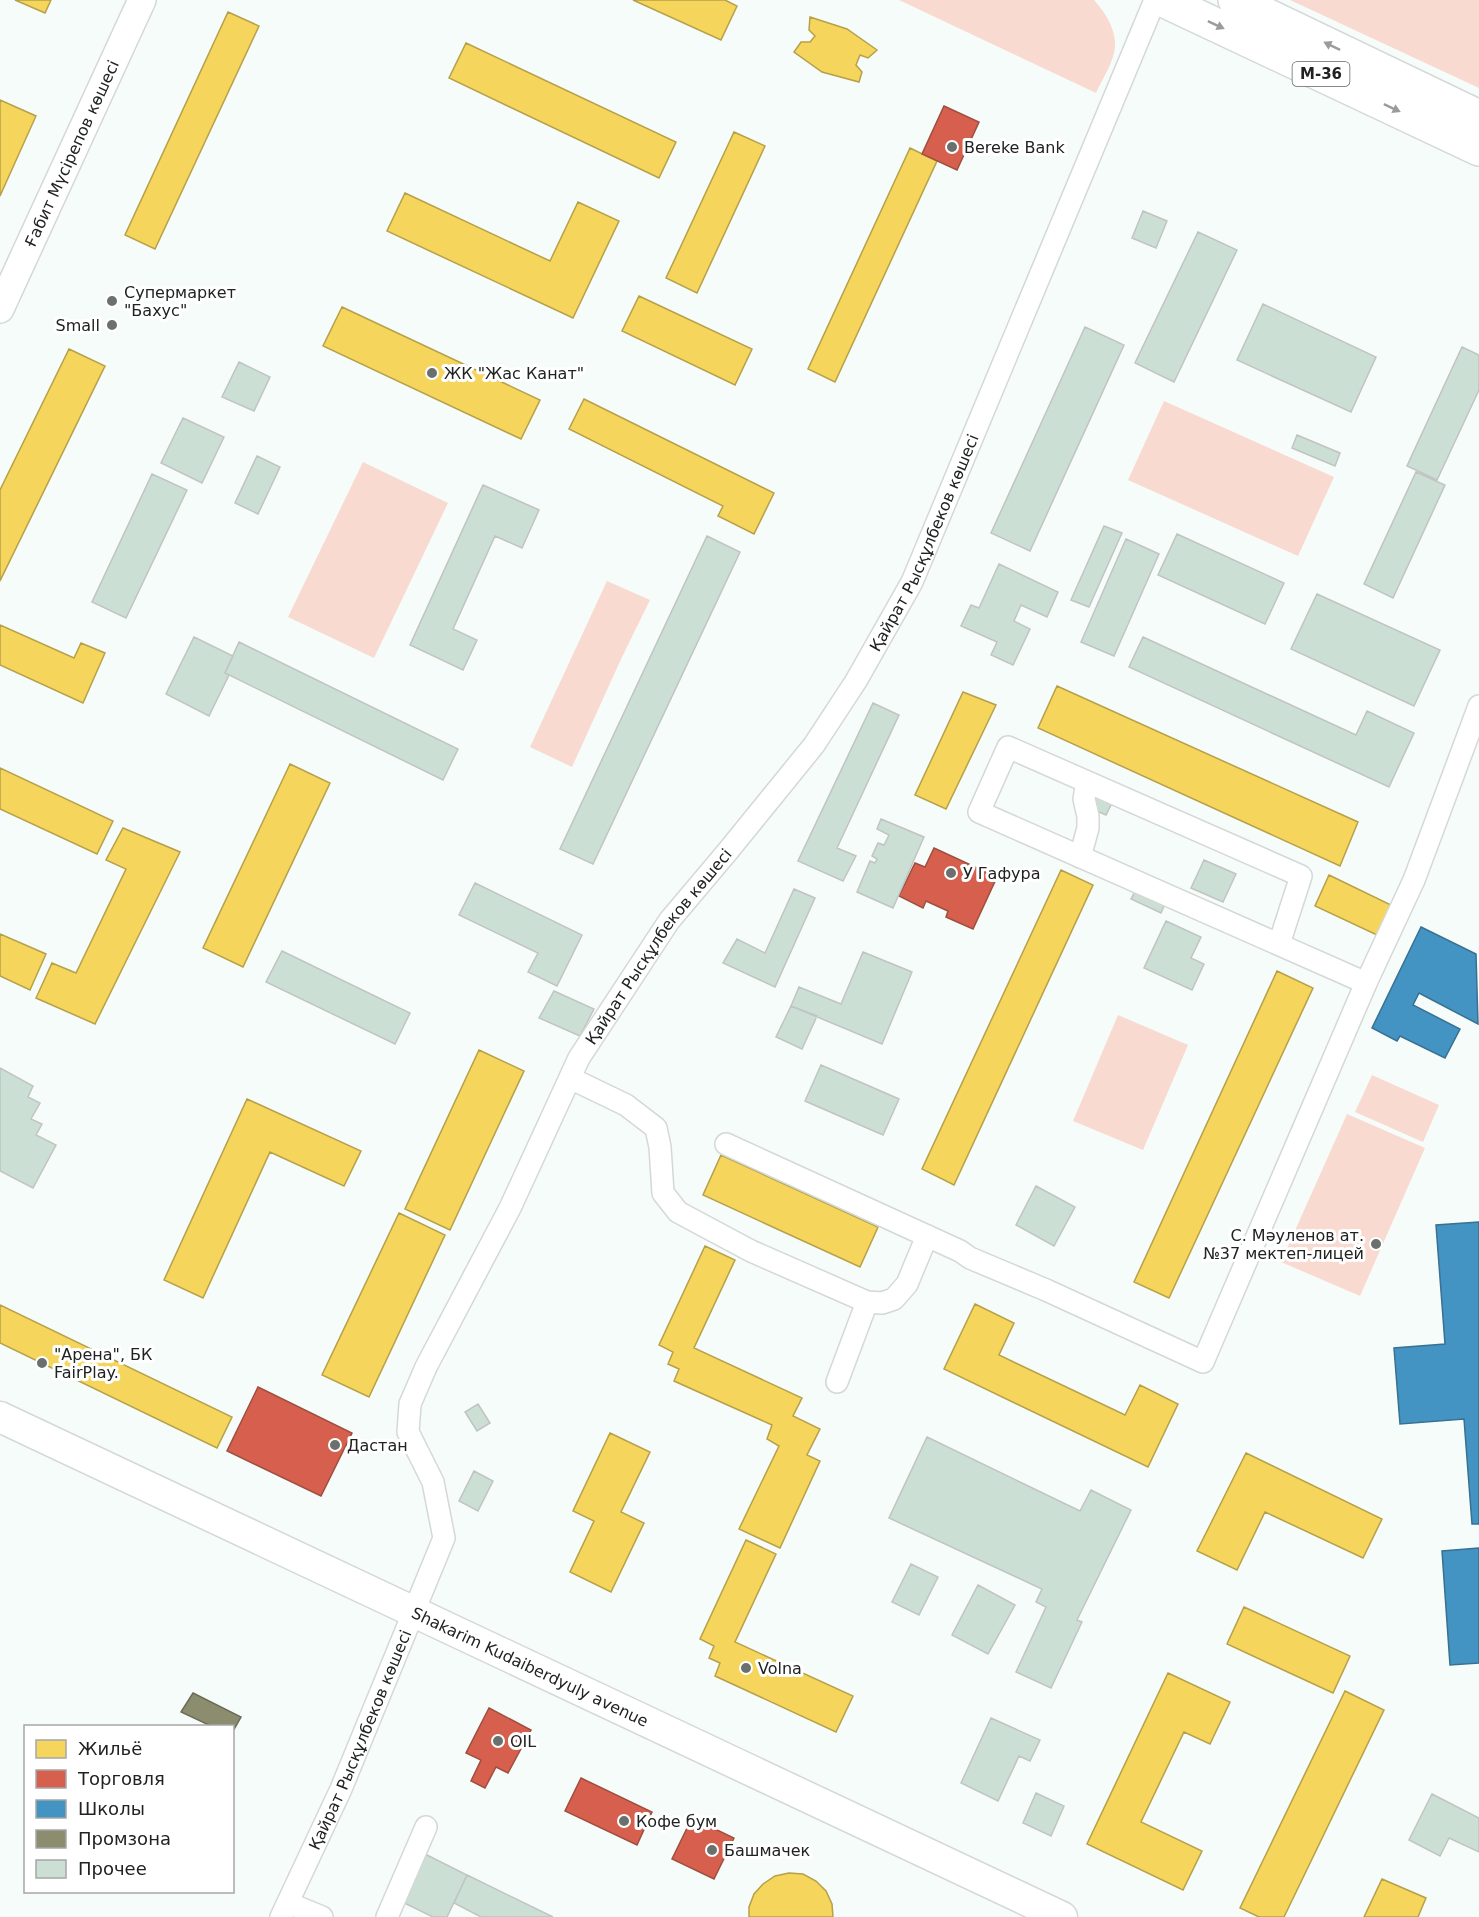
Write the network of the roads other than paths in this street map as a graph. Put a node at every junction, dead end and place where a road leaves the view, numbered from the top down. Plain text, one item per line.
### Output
1 (142, 0) edge
2 (1155, 0) edge
3 (1163, 0) edge
4 (1235, 0) edge
5 (1479, 117) edge
6 (1479, 148) edge
7 (0, 309) edge
8 (1479, 706) edge
9 (1087, 782) junction
10 (1080, 857) junction
11 (1279, 944) junction
12 (1366, 982) junction
13 (570, 1078) junction
14 (726, 1144) dead end
15 (927, 1236) junction
16 (867, 1302) junction
17 (837, 1382) dead end
18 (0, 1417) edge
19 (413, 1612) junction
20 (426, 1827) dead end
21 (284, 1910) edge
22 (322, 1917) edge
23 (387, 1917) edge
24 (1062, 1917) edge

1 - 7 street, Ғабит Мүсірепов көшесі
2 - 13 street, Қайрат Рысқұлбеков көшесі
3 -> 6 main road, M-36
5 -> 4 main road, M-36
8 - 12 street
9 - 10 street
9 - 10 street
9 - 11 street
10 - 11 street
11 - 12 street
12 - 15 street
13 - 16 street
13 - 19 street, Қайрат Рысқұлбеков көшесі
14 - 15 street
15 - 16 street
16 - 17 street
18 - 19 main road, Shakarim Kudaiberdyuly avenue
19 - 21 street, Қайрат Рысқұлбеков көшесі
19 - 24 main road, Shakarim Kudaiberdyuly avenue
20 - 23 street
21 - 22 street

